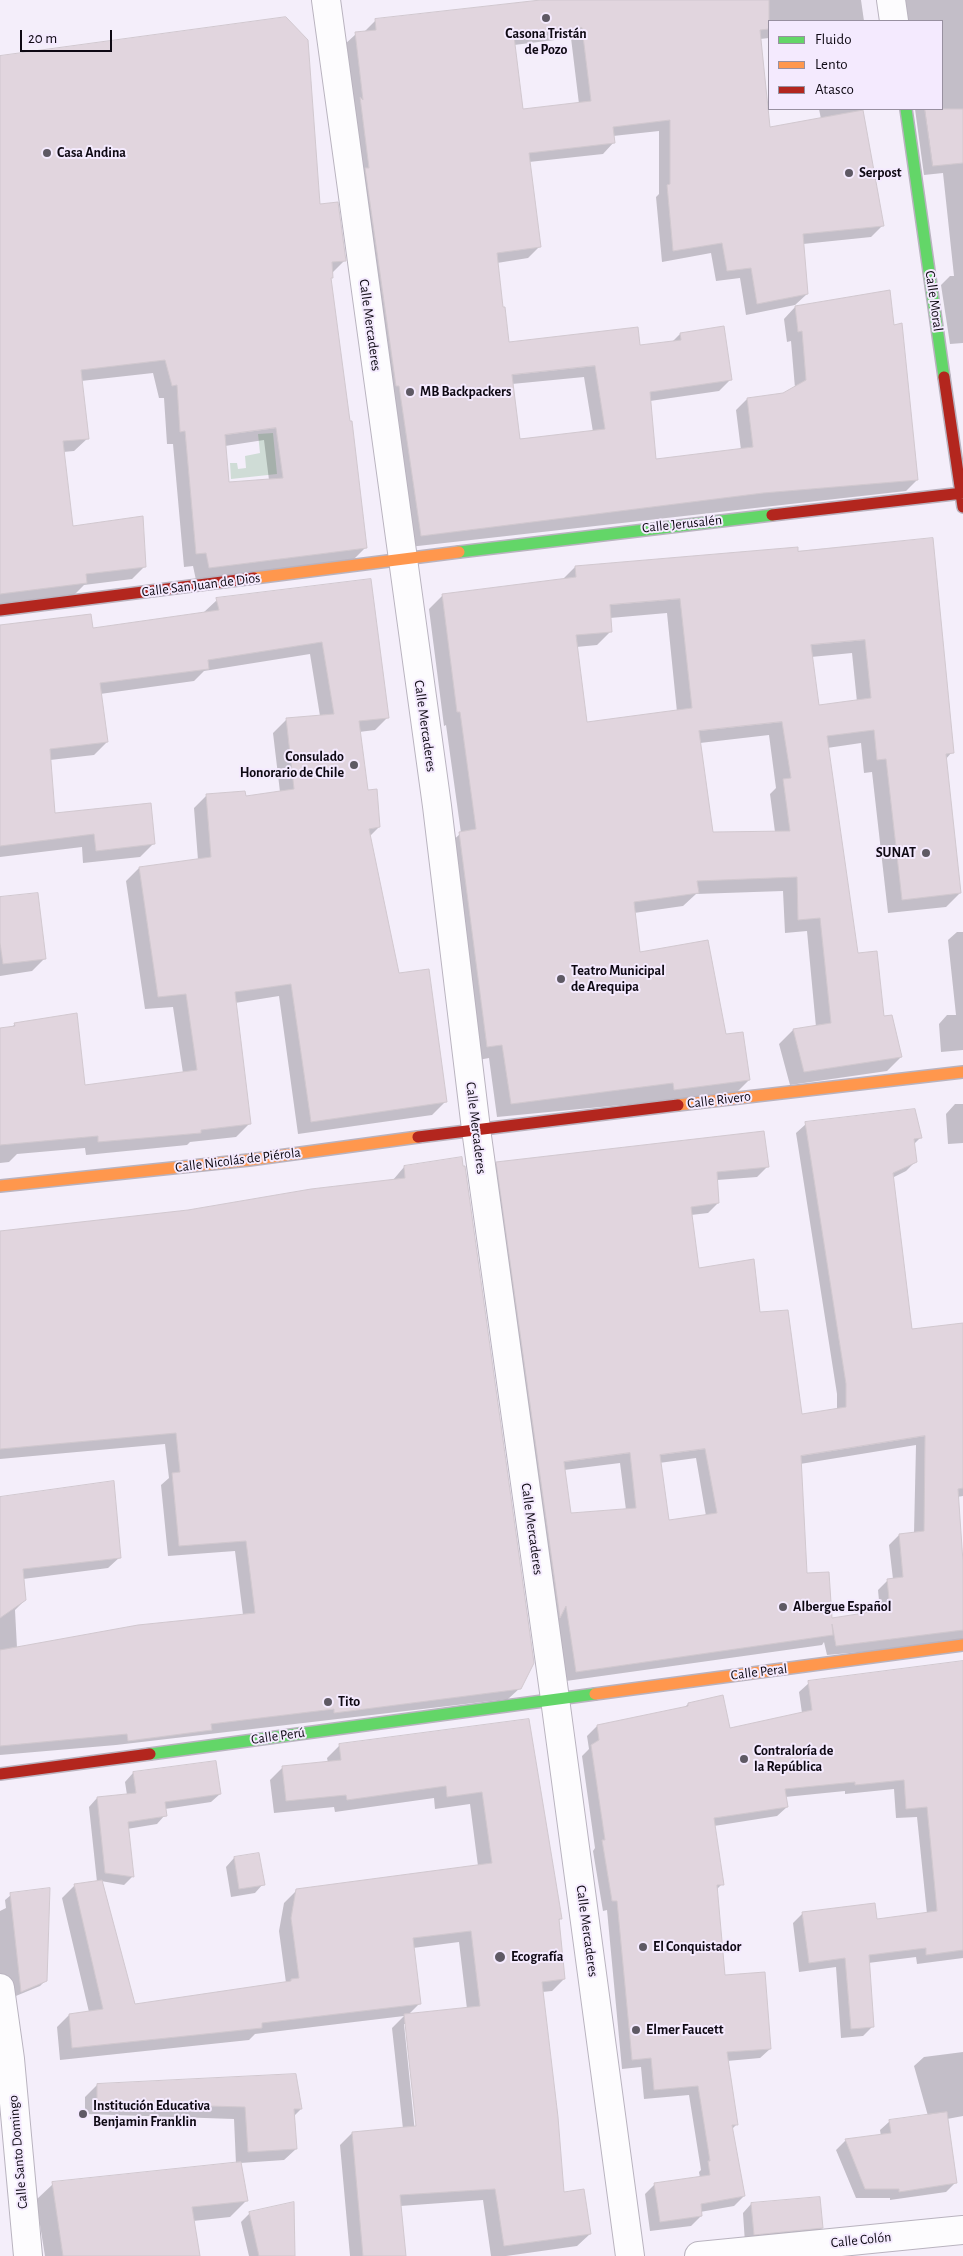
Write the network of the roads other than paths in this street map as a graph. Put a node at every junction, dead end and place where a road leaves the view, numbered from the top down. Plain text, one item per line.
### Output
1 (326, 0) edge
2 (891, 0) edge
3 (894, 20) edge
4 (906, 110) edge
5 (962, 493) edge
6 (963, 507) edge
7 (402, 560) junction
8 (0, 610) edge
9 (963, 1072) edge
10 (476, 1129) junction
11 (0, 1186) edge
12 (963, 1646) edge
13 (555, 1699) junction
14 (0, 1774) edge
15 (0, 1988) edge
16 (963, 2230) edge
17 (28, 2256) edge
18 (630, 2256) edge
19 (699, 2256) edge

1 - 7 street, Calle Mercaderes
2 - 3 street
4 - 5 street, Calle Moral
5 - 6 street, Calle Moral
5 - 7 street, Calle Jerusalén
7 - 8 street, Calle San Juan de Dios
7 - 10 street, Calle Mercaderes
9 - 10 street, Calle Rivero
10 - 11 street, Calle Nicolás de Piérola
10 - 13 street, Calle Mercaderes
12 - 13 street, Calle Peral
13 - 14 street, Calle Perú
13 - 18 street, Calle Mercaderes
15 - 17 street, Calle Santo Domingo
16 - 19 street, Calle Colón

